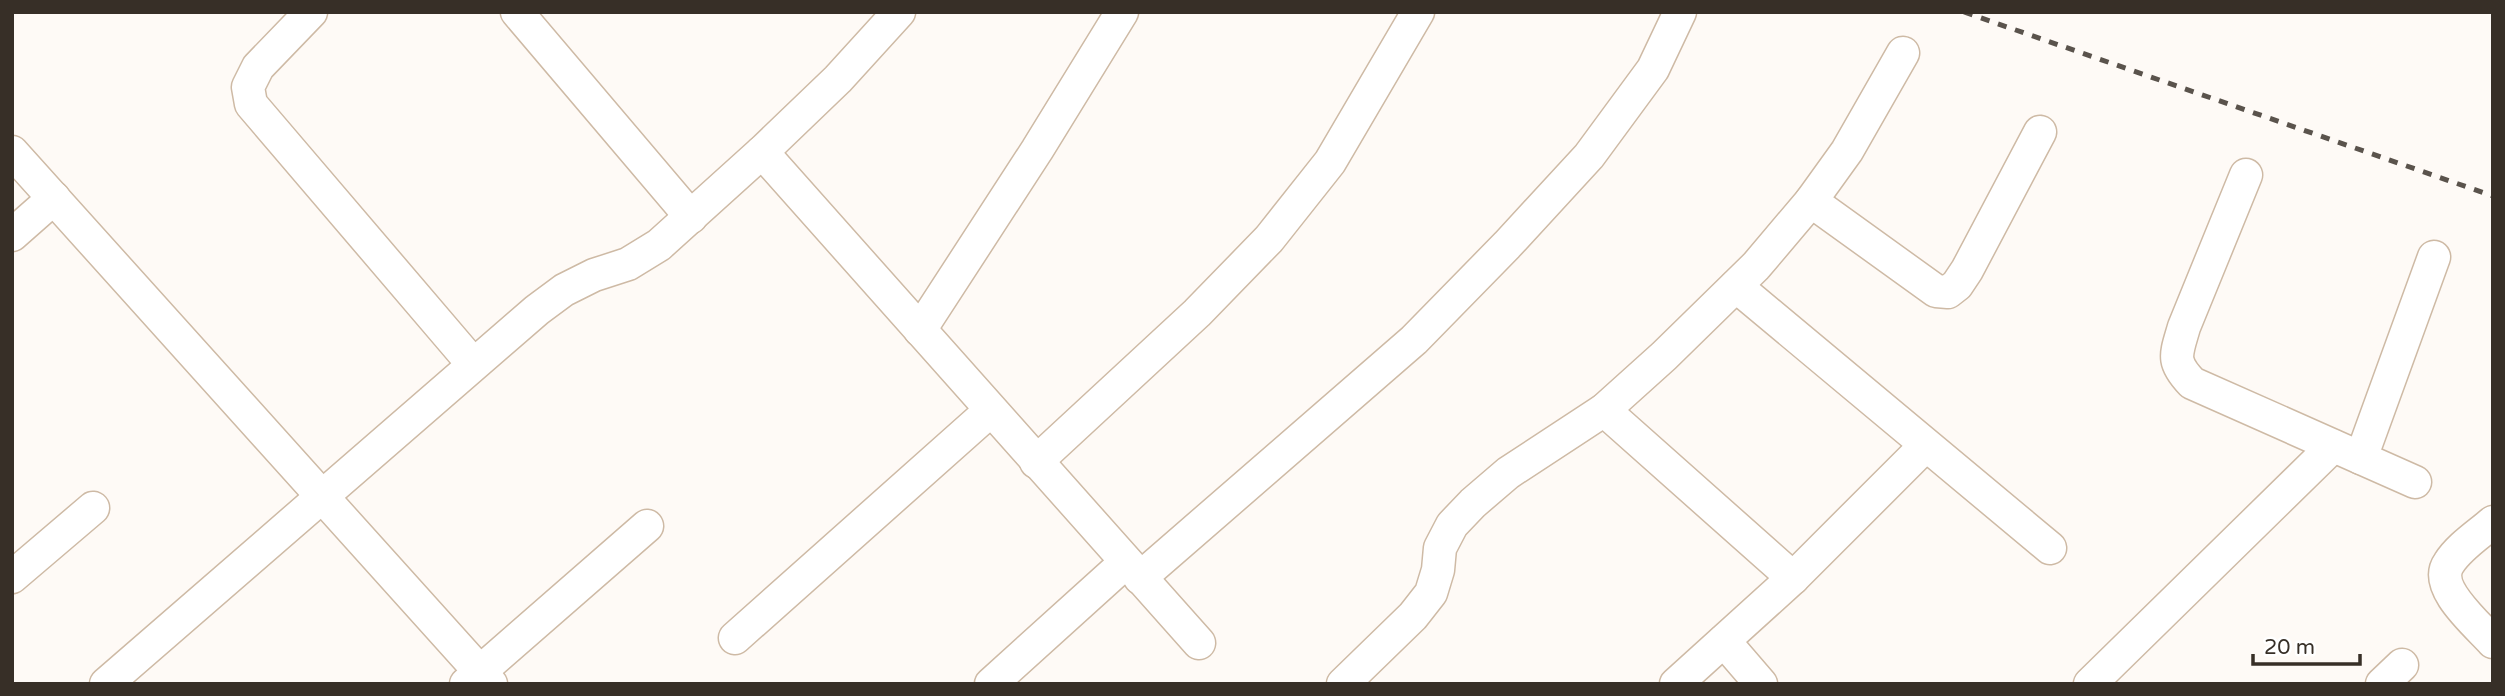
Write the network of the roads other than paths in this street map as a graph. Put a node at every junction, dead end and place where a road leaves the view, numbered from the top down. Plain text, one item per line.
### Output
1 (312, 12) edge
2 (517, 12) edge
3 (899, 12) edge
4 (1122, 12) edge
5 (1418, 12) edge
6 (1680, 12) edge
7 (1903, 52) dead end
8 (2039, 132) dead end
9 (12, 152) edge
10 (762, 152) junction
11 (2246, 175) dead end
12 (54, 198) junction
13 (1811, 201) junction
14 (691, 217) junction
15 (12, 234) edge
16 (2434, 257) dead end
17 (1736, 286) junction
18 (920, 330) junction
19 (474, 364) junction
20 (1604, 410) junction
21 (990, 411) junction
22 (1925, 446) junction
23 (2333, 446) junction
24 (2361, 458) junction
25 (1036, 462) junction
26 (2415, 482) dead end
27 (323, 495) junction
28 (93, 508) dead end
29 (2493, 522) edge
30 (647, 526) dead end
31 (2050, 548) dead end
32 (1133, 570) junction
33 (12, 577) edge
34 (1793, 578) junction
35 (735, 638) dead end
36 (1724, 641) junction
37 (2493, 642) edge
38 (1199, 643) dead end
39 (479, 680) edge
40 (106, 684) edge
41 (991, 684) edge
42 (1343, 684) edge
43 (1676, 684) edge
44 (1761, 684) edge
45 (2090, 684) edge

1 - 19 street
2 - 14 street
3 - 10 street
4 - 18 street
5 - 25 street
6 - 32 street
7 - 13 street
8 - 13 street
9 - 12 street
10 - 14 street
10 - 18 street
11 - 23 street
12 - 15 street
12 - 27 street
13 - 17 street
14 - 19 street
16 - 24 street
17 - 20 street
17 - 22 street
18 - 21 street
19 - 27 street
20 - 34 street
20 - 42 street
21 - 25 street
21 - 35 street
22 - 31 street
22 - 34 street
23 - 24 street
23 - 45 street
24 - 26 street
25 - 32 street
27 - 39 street
27 - 40 street
28 - 33 street
29 - 37 street
30 - 39 street
32 - 38 street
32 - 41 street
34 - 36 street
36 - 43 street
36 - 44 street

